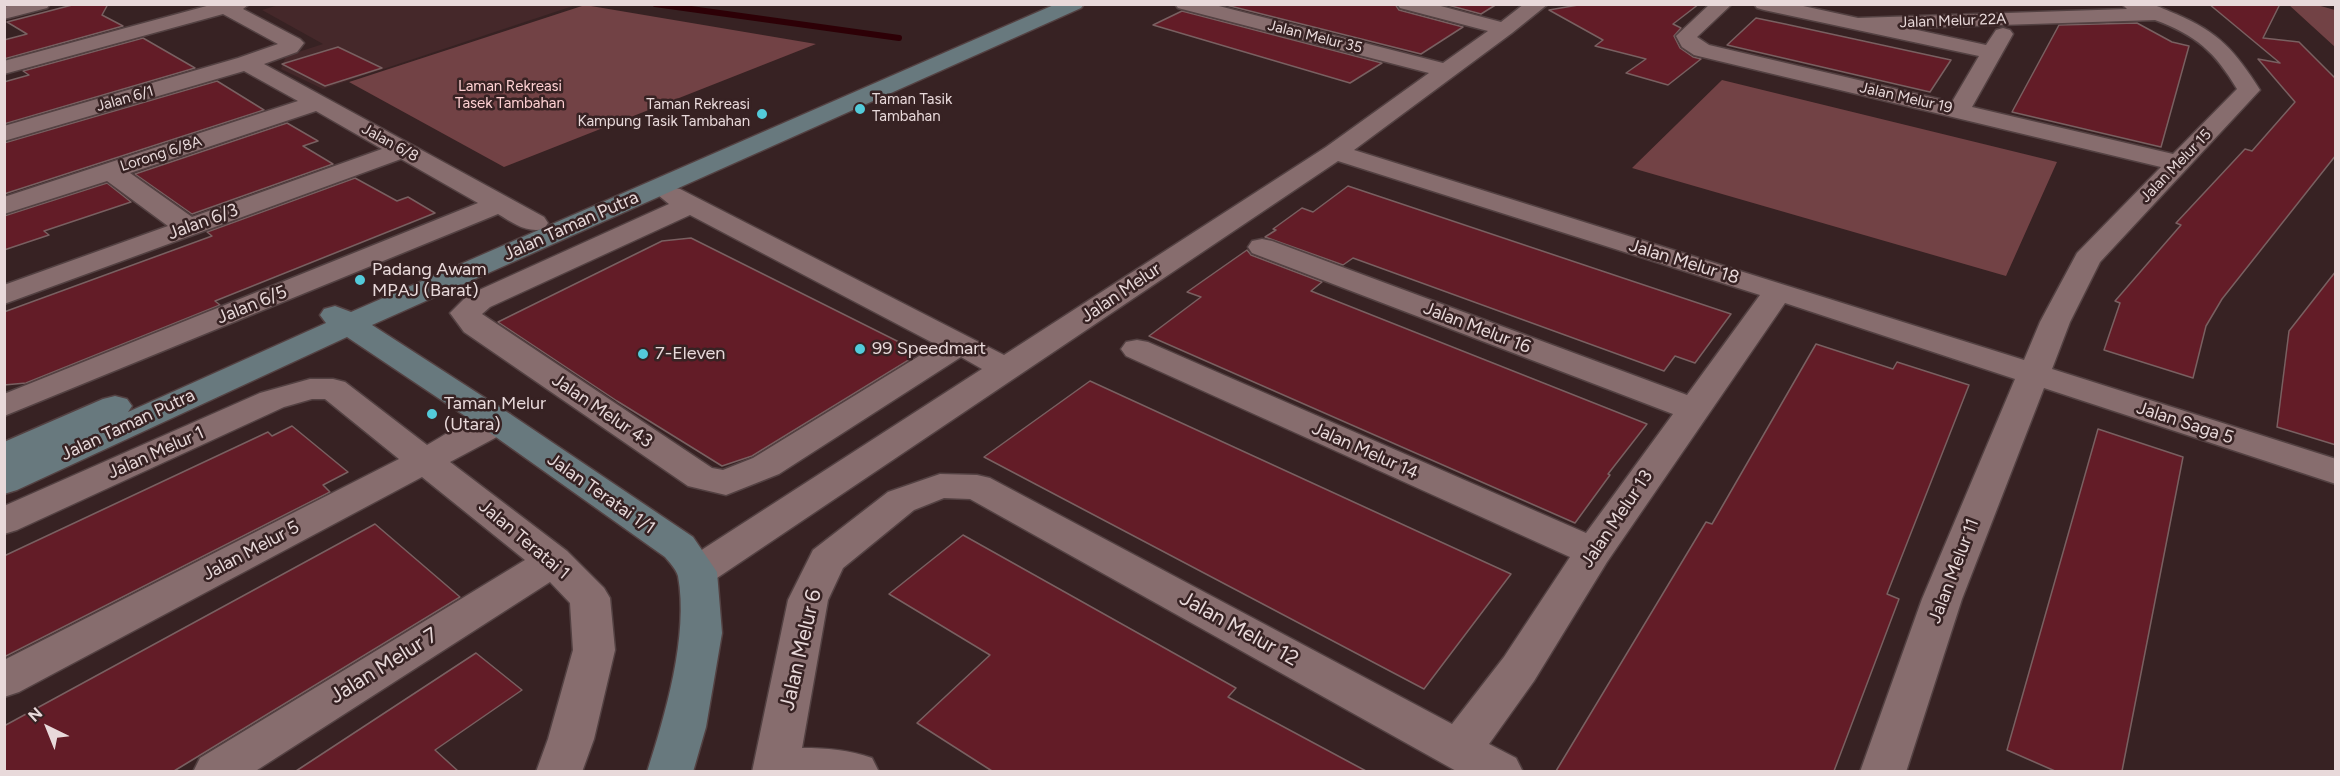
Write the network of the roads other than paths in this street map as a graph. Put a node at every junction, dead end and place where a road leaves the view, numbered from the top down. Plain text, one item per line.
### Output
1 (40, 4) edge
2 (1045, 4) edge
3 (1074, 4) edge
4 (1185, 4) edge
5 (1407, 4) edge
6 (1538, 4) edge
7 (1764, 4) edge
8 (2132, 4) edge
9 (1716, 5) edge
10 (232, 6) edge
11 (7, 10) edge
12 (2155, 14) junction
13 (2011, 19) junction
14 (1858, 24) junction
15 (1505, 29) junction
16 (1994, 53) junction
17 (246, 63) junction
18 (924, 64) junction
19 (4, 68) edge
20 (1445, 70) junction
21 (317, 103) junction
22 (1958, 111) junction
23 (4, 134) edge
24 (402, 150) junction
25 (1335, 152) junction
26 (2178, 163) junction
27 (110, 171) junction
28 (657, 188) junction
29 (499, 204) junction
30 (690, 205) junction
31 (4, 206) edge
32 (534, 223) junction
33 (189, 228) junction
34 (1262, 247) dead end
35 (1778, 291) junction
36 (4, 295) edge
37 (339, 317) junction
38 (960, 344) junction
39 (1137, 349) dead end
40 (1007, 369) junction
41 (2034, 374) junction
42 (310, 389) joint
43 (4, 406) edge
44 (1692, 409) junction
45 (498, 422) junction
46 (4, 456) edge
47 (425, 460) junction
48 (2336, 472) edge
49 (4, 482) edge
50 (978, 488) joint
51 (4, 521) edge
52 (1593, 552) junction
53 (553, 561) junction
54 (697, 573) junction
55 (4, 680) edge
56 (1459, 749) junction
57 (775, 770) edge
58 (216, 771) edge
59 (559, 771) edge
60 (670, 771) edge
61 (856, 771) edge
62 (1500, 771) edge
63 (1883, 771) edge

1 - 11 street
2 - 18 street, Jalan Taman Putra
3 - 18 street, Jalan Taman Putra
4 - 20 street, Jalan Melur 35
5 - 15 street
6 - 15 street, Jalan Melur
7 - 14 street
8 - 12 street, Jalan Melur 15
9 - 22 street, Jalan Melur 19
10 - 17 street, Jalan 6/1
10 - 19 street
12 - 13 street, Jalan Melur 22A
12 - 26 street, Jalan Melur 15
13 - 14 street, Jalan Melur 22A
13 - 16 street
14 - 16 street
15 - 20 street, Jalan Melur
16 - 22 street
17 - 21 street, Jalan 6/8
17 - 23 street, Jalan 6/1
18 - 28 street, Jalan Taman Putra
18 - 32 street, Jalan Taman Putra
20 - 25 street, Jalan Melur
21 - 24 street, Jalan 6/8
21 - 27 street, Lorong 6/8A
22 - 26 street, Jalan Melur 19
24 - 29 street, Jalan 6/8
24 - 33 street, Jalan 6/3
25 - 35 street, Jalan Melur 18
25 - 40 street, Jalan Melur
26 - 41 street, Jalan Melur 15
27 - 31 street, Lorong 6/8A
27 - 33 street
28 - 30 street
28 - 37 street, Jalan Taman Putra
29 - 32 street, Jalan 6/8
29 - 43 street, Jalan 6/5
30 - 38 street
30 - 38 street, Jalan Melur 43
32 - 37 street, Jalan Taman Putra
33 - 36 street, Jalan 6/3
34 - 44 street, Jalan Melur 16
35 - 41 street, Jalan Melur 18
35 - 44 street, Jalan Melur 13
37 - 45 street, Jalan Teratai 1/1
37 - 46 street, Jalan Taman Putra
37 - 49 street, Jalan Taman Putra
38 - 40 street
39 - 52 street, Jalan Melur 14
40 - 54 street, Jalan Melur
41 - 48 street, Jalan Saga 5
41 - 63 street, Jalan Melur 11
42 - 47 street, Jalan Teratai 1
42 - 51 street, Jalan Melur 1
44 - 52 street, Jalan Melur 13
45 - 47 street, Jalan Melur 5
45 - 54 street, Jalan Teratai 1/1
47 - 53 street, Jalan Teratai 1
47 - 55 street, Jalan Melur 5
50 - 56 street, Jalan Melur 12
50 - 57 street, Jalan Melur 6
52 - 56 street, Jalan Melur 13
53 - 58 street, Jalan Melur 7
53 - 59 street, Jalan Teratai 1
54 - 60 street
56 - 62 street, Jalan Melur 12
57 - 61 street

